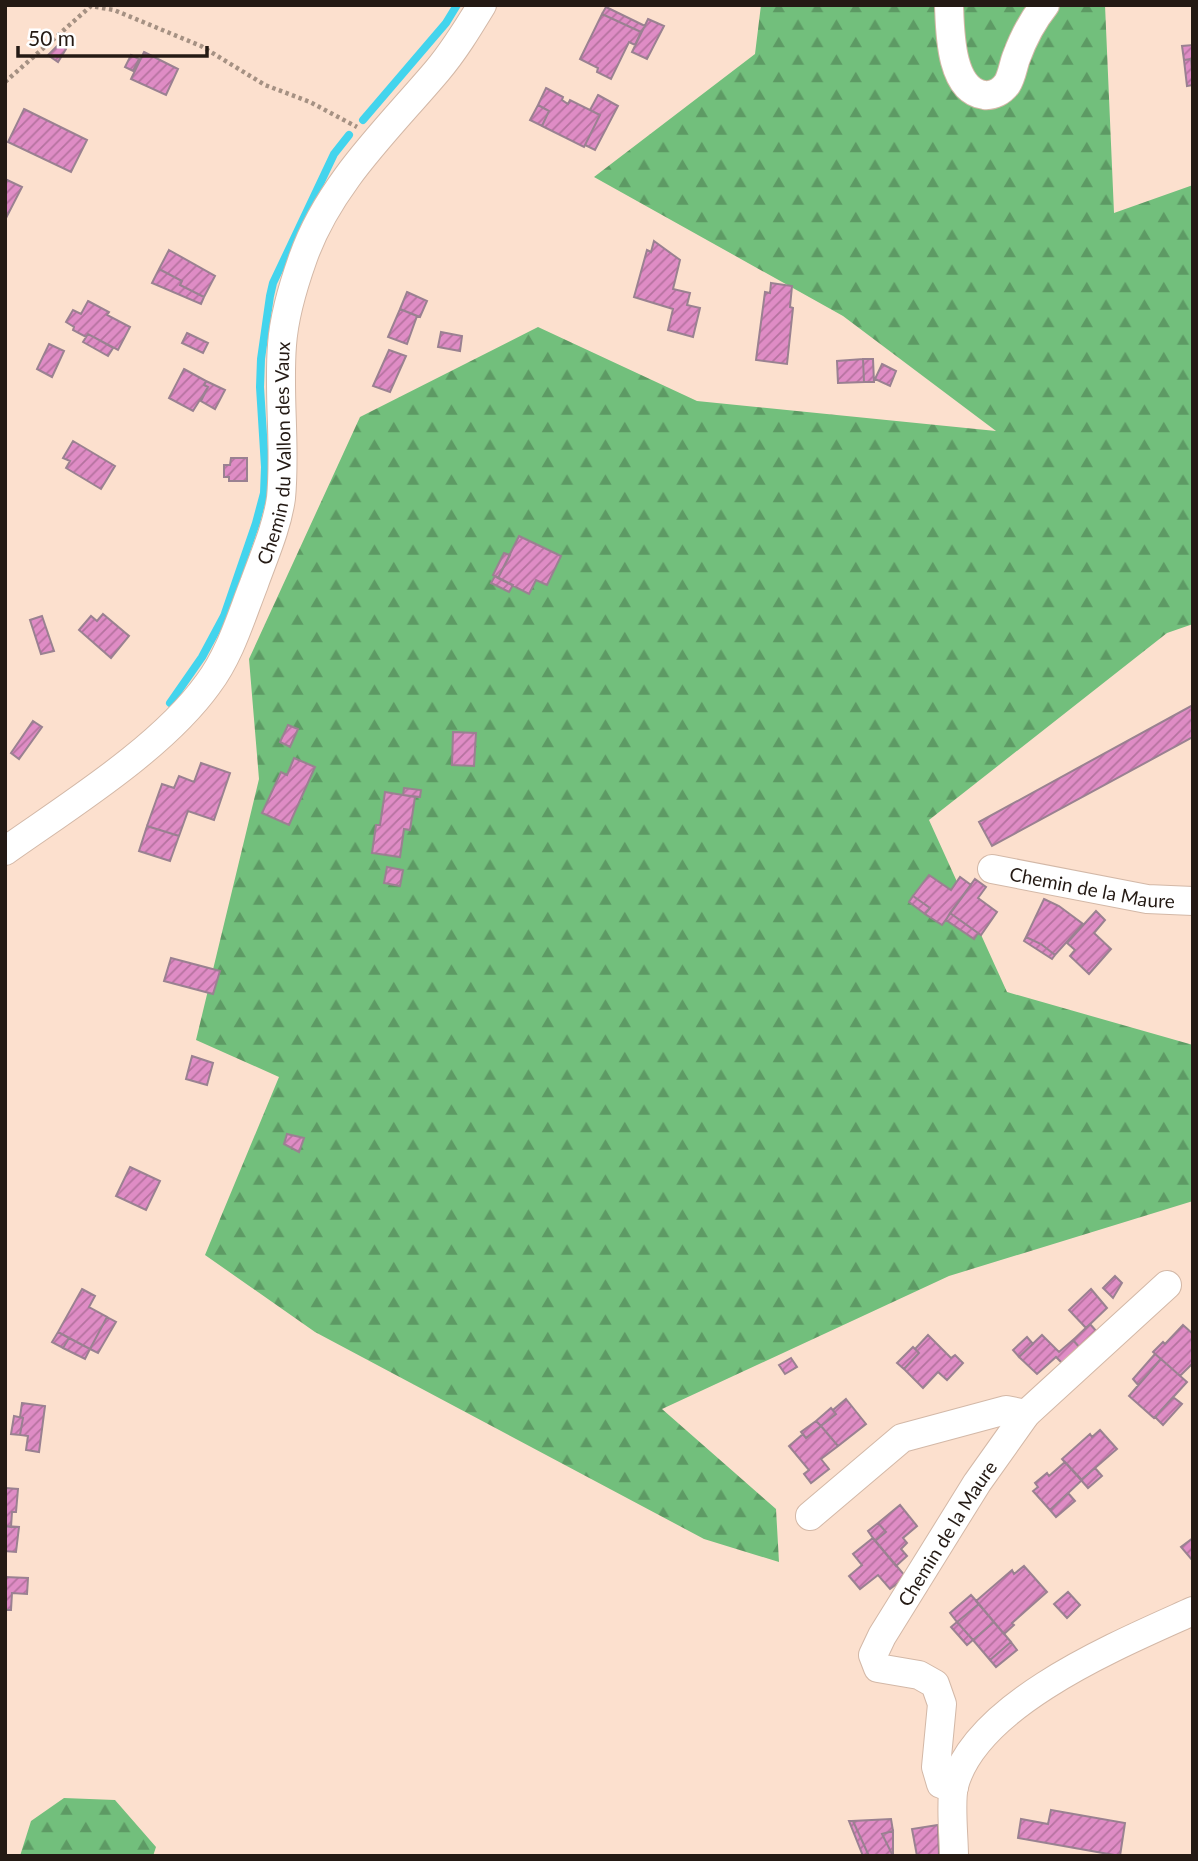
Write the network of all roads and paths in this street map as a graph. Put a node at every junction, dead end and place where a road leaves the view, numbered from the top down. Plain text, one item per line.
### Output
1 (482, 5) edge
2 (948, 5) edge
3 (1045, 5) edge
4 (5, 82) edge
5 (373, 144) junction
6 (5, 851) edge
7 (992, 869) dead end
8 (1193, 901) edge
9 (1167, 1285) dead end
10 (1026, 1414) junction
11 (810, 1516) dead end
12 (1193, 1611) edge
13 (954, 1787) junction
14 (954, 1856) edge

1 - 5 street, Chemin du Vallon des Vaux
2 - 3 street
4 - 5 path
5 - 6 street, Chemin du Vallon des Vaux
7 - 8 street, Chemin de la Maure
9 - 10 street, Chemin de la Maure
10 - 11 street
10 - 13 street, Chemin de la Maure
12 - 13 street
13 - 14 street

